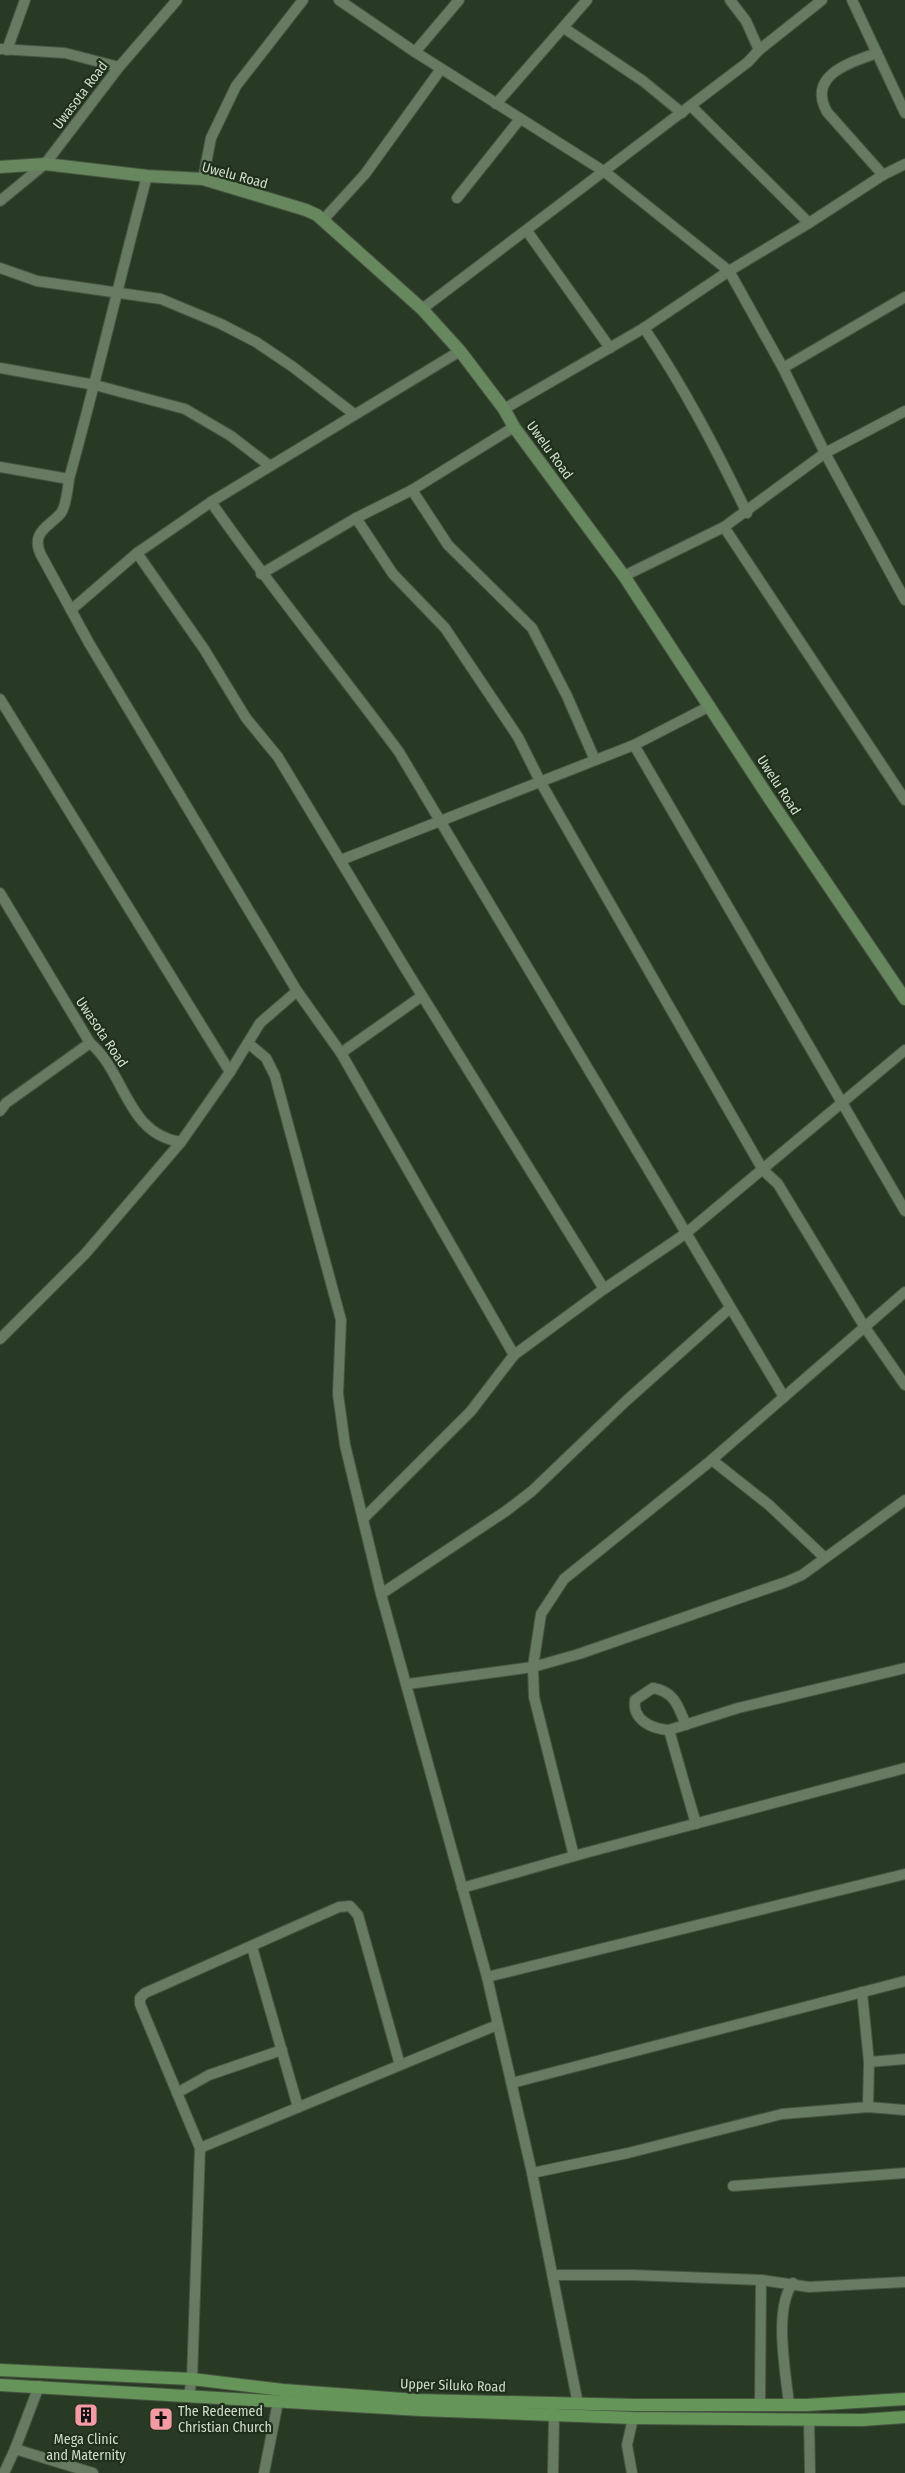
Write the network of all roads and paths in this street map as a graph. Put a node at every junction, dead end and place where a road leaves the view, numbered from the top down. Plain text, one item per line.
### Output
1 (25, 0) edge
2 (177, 0) edge
3 (303, 0) edge
4 (339, 0) edge
5 (459, 0) edge
6 (587, 0) edge
7 (730, 0) edge
8 (822, 0) edge
9 (852, 0) edge
10 (564, 28) junction
11 (4, 49) edge
12 (759, 50) junction
13 (415, 52) junction
14 (877, 53) junction
15 (119, 67) junction
16 (441, 69) junction
17 (496, 104) junction
18 (686, 110) junction
19 (905, 113) edge
20 (520, 119) junction
21 (45, 164) junction
22 (905, 164) edge
23 (0, 167) edge
24 (605, 172) junction
25 (883, 175) junction
26 (147, 176) junction
27 (203, 179) junction
28 (457, 198) dead end
29 (0, 201) edge
30 (322, 220) junction
31 (809, 223) junction
32 (527, 231) junction
33 (0, 268) edge
34 (729, 271) junction
35 (116, 293) junction
36 (905, 297) edge
37 (422, 309) junction
38 (644, 328) junction
39 (610, 348) junction
40 (460, 351) junction
41 (0, 368) edge
42 (783, 368) junction
43 (95, 385) junction
44 (504, 409) junction
45 (905, 411) edge
46 (354, 414) junction
47 (514, 427) junction
48 (825, 453) junction
49 (270, 466) junction
50 (0, 467) edge
51 (69, 479) junction
52 (412, 490) junction
53 (211, 502) junction
54 (747, 513) junction
55 (356, 518) junction
56 (724, 527) junction
57 (137, 553) junction
58 (261, 574) junction
59 (624, 576) junction
60 (905, 600) edge
61 (71, 610) junction
62 (0, 698) edge
63 (710, 706) junction
64 (634, 745) junction
65 (595, 760) junction
66 (541, 783) junction
67 (905, 800) edge
68 (440, 822) junction
69 (341, 860) junction
70 (0, 893) edge
71 (297, 991) junction
72 (422, 996) junction
73 (905, 999) edge
74 (248, 1042) junction
75 (90, 1043) junction
76 (905, 1050) edge
77 (341, 1053) junction
78 (230, 1072) junction
79 (0, 1093) edge
80 (843, 1104) junction
81 (3, 1107) edge
82 (181, 1142) junction
83 (763, 1170) junction
84 (905, 1211) edge
85 (685, 1234) junction
86 (604, 1288) junction
87 (905, 1292) edge
88 (730, 1308) junction
89 (864, 1326) junction
90 (0, 1339) edge
91 (514, 1355) junction
92 (905, 1386) edge
93 (784, 1397) junction
94 (712, 1460) junction
95 (905, 1500) edge
96 (363, 1518) junction
97 (824, 1557) junction
98 (381, 1594) junction
99 (533, 1666) junction
100 (905, 1668) edge
101 (408, 1684) junction
102 (686, 1725) junction
103 (669, 1730) junction
104 (905, 1768) edge
105 (696, 1824) junction
106 (574, 1856) junction
107 (905, 1874) edge
108 (462, 1888) junction
109 (252, 1947) junction
110 (486, 1977) junction
111 (905, 1981) edge
112 (862, 1992) junction
113 (497, 2025) junction
114 (282, 2050) junction
115 (905, 2060) edge
116 (869, 2062) junction
117 (400, 2065) junction
118 (512, 2083) junction
119 (177, 2093) junction
120 (868, 2107) junction
121 (298, 2108) junction
122 (905, 2110) edge
123 (200, 2148) junction
124 (532, 2173) junction
125 (905, 2173) edge
126 (732, 2186) dead end
127 (554, 2275) junction
128 (762, 2280) junction
129 (905, 2282) edge
130 (793, 2283) junction
131 (0, 2370) edge
132 (192, 2379) junction
133 (0, 2385) edge
134 (39, 2386) junction
135 (189, 2394) junction
136 (905, 2399) edge
137 (278, 2402) junction
138 (863, 2403) junction
139 (578, 2404) junction
140 (760, 2404) junction
141 (789, 2405) junction
142 (554, 2416) junction
143 (905, 2417) edge
144 (633, 2418) junction
145 (809, 2419) junction
146 (862, 2420) junction
147 (16, 2450) junction
148 (4, 2473) edge
149 (93, 2473) edge
150 (264, 2473) edge
151 (552, 2473) edge
152 (632, 2473) edge
153 (810, 2473) edge

1 - 11 street
2 - 15 street, Uwasota Road
3 - 27 street
4 - 13 street
5 - 13 street
6 - 10 street
7 - 12 street
8 - 12 street
9 - 14 street
10 - 17 street
10 - 18 street
11 - 15 street
12 - 18 street
13 - 16 street
14 - 19 street
14 - 25 street
15 - 21 street, Uwasota Road
16 - 17 street
16 - 30 street
17 - 20 street
18 - 24 street
18 - 31 street
20 - 24 street
20 - 28 street
21 - 23 street, Uwelu Road
21 - 26 street, Uwelu Road
21 - 29 street, Uwasota Road
22 - 25 street
24 - 32 street
24 - 34 street
25 - 31 street
26 - 27 street, Uwelu Road
26 - 35 street
27 - 30 street, Uwelu Road
30 - 37 street, Uwelu Road
31 - 34 street
32 - 37 street
32 - 39 street
33 - 35 street
34 - 38 street
34 - 42 street
35 - 43 street
35 - 46 street
36 - 42 street
37 - 40 street, Uwelu Road
38 - 39 street
38 - 54 street
39 - 44 street
40 - 44 street, Uwelu Road
40 - 46 street
41 - 43 street
42 - 48 street
43 - 49 street
43 - 51 street
44 - 47 street, Uwelu Road
45 - 48 street
46 - 49 street
47 - 52 street
47 - 59 street, Uwelu Road
48 - 54 street
48 - 60 street
49 - 53 street
50 - 51 street
51 - 61 street
52 - 55 street
52 - 65 street
53 - 57 street
53 - 58 street
54 - 56 street
55 - 58 street
55 - 66 street
56 - 59 street
56 - 67 street
57 - 61 street
57 - 69 street
58 - 68 street
59 - 63 street, Uwelu Road
61 - 71 street
62 - 78 street
63 - 64 street
63 - 73 street, Uwelu Road
64 - 65 street
64 - 80 street
65 - 66 street
66 - 68 street
66 - 83 street
68 - 69 street
68 - 85 street
69 - 72 street
70 - 75 street, Uwasota Road
71 - 74 street
71 - 77 street
72 - 77 street
72 - 86 street
74 - 78 street
74 - 96 street
75 - 81 street
75 - 82 street, Uwasota Road
76 - 80 street
77 - 91 street
78 - 82 street
79 - 81 street
80 - 83 street
80 - 84 street
82 - 90 street
83 - 85 street
83 - 89 street
85 - 86 street
85 - 88 street
86 - 91 street
87 - 89 street
88 - 93 street
88 - 98 street
89 - 92 street
89 - 93 street
91 - 96 street
93 - 94 street
94 - 97 street
94 - 99 street
95 - 97 street
96 - 98 street
97 - 99 street
98 - 101 street
99 - 101 street
99 - 106 street
100 - 102 street
101 - 108 street
102 - 103 street
102 - 103 street
103 - 105 street
104 - 105 street
105 - 106 street
106 - 108 street
107 - 110 street
108 - 110 street
109 - 114 street
109 - 117 street
109 - 119 street
110 - 113 street
111 - 112 street
112 - 116 street
112 - 118 street
113 - 117 street
113 - 118 street
114 - 119 street
114 - 121 street
115 - 116 street
116 - 120 street
117 - 121 street
118 - 124 street
119 - 123 street
120 - 122 street
120 - 124 street
121 - 123 street
123 - 132 street
124 - 127 street
125 - 126 street
127 - 128 street
127 - 139 street
128 - 130 street
128 - 140 street
129 - 130 street
130 - 141 street
131 - 132 main road, Upper Siluko Road
132 - 135 street
132 - 139 main road, Upper Siluko Road
133 - 134 main road, Upper Siluko Road
134 - 135 main road, Upper Siluko Road
134 - 147 street
135 - 137 main road, Upper Siluko Road
136 - 138 main road, Upper Siluko Road
137 - 142 main road, Upper Siluko Road
137 - 150 street
138 - 141 main road, Upper Siluko Road
138 - 146 main road
139 - 140 main road, Upper Siluko Road
140 - 141 main road, Upper Siluko Road
142 - 144 main road, Upper Siluko Road
142 - 151 street
143 - 146 main road, Upper Siluko Road
144 - 145 main road, Upper Siluko Road
144 - 152 street
145 - 146 main road, Upper Siluko Road
145 - 153 street
147 - 148 street
147 - 149 street

